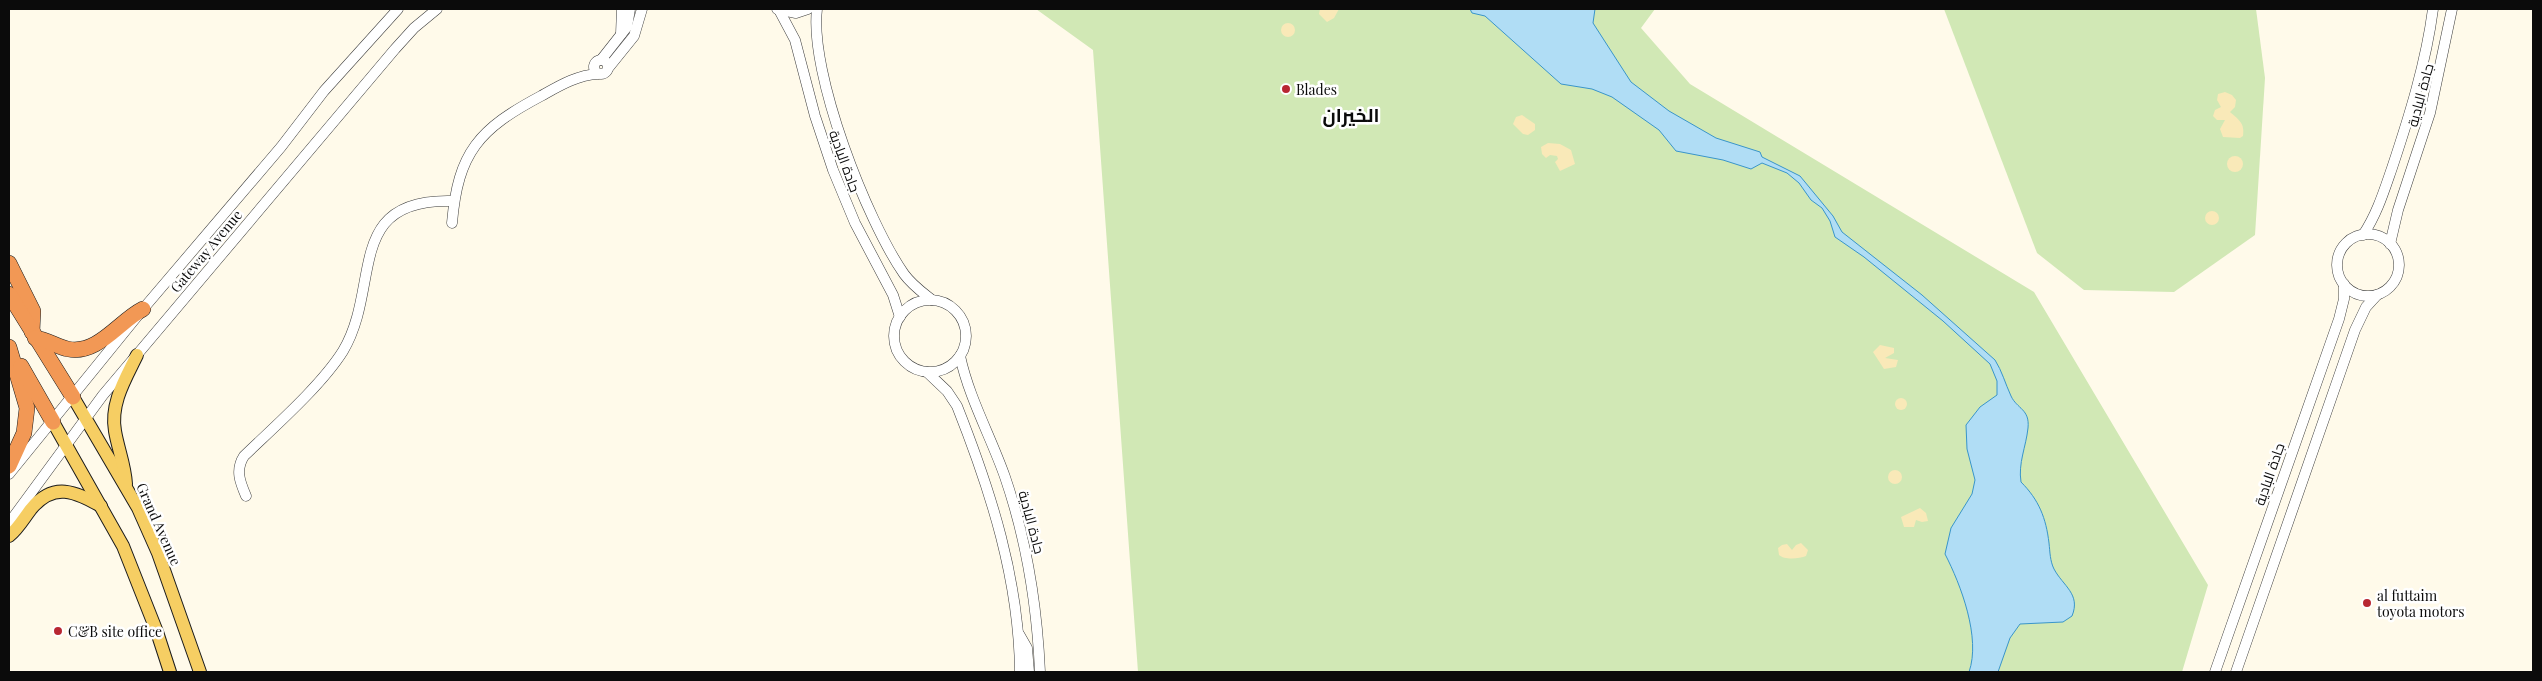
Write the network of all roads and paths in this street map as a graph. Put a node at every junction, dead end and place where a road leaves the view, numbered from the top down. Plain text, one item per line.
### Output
1 (398, 9) edge
2 (437, 9) edge
3 (622, 9) edge
4 (630, 9) edge
5 (642, 9) edge
6 (808, 9) edge
7 (817, 9) edge
8 (2433, 9) edge
9 (2452, 9) edge
10 (778, 10) edge
11 (621, 34) junction
12 (602, 64) junction
13 (570, 80) junction
14 (454, 200) junction
15 (452, 224) dead end
16 (2363, 235) junction
17 (2390, 244) junction
18 (9, 263) edge
19 (2344, 284) junction
20 (9, 294) edge
21 (2377, 295) junction
22 (932, 300) junction
23 (143, 309) junction
24 (900, 317) junction
25 (33, 335) junction
26 (9, 347) edge
27 (137, 355) junction
28 (960, 356) junction
29 (927, 372) junction
30 (73, 397) junction
31 (85, 418) junction
32 (53, 422) junction
33 (65, 444) junction
34 (9, 466) edge
35 (9, 474) edge
36 (127, 486) junction
37 (246, 496) dead end
38 (102, 506) junction
39 (9, 523) edge
40 (9, 536) edge
41 (1018, 631) junction
42 (170, 672) edge
43 (200, 672) edge
44 (1020, 672) edge
45 (1029, 672) edge
46 (1040, 672) edge
47 (2215, 672) edge
48 (2236, 672) edge

1 - 23 street, Gateway Avenue
2 - 27 street, Gateway Avenue
3 - 11 street
4 - 11 street
5 - 12 street
6 - 10 street
7 - 22 street, جادة البادية
8 - 16 street, جادة البادية
9 - 17 street, جادة البادية
10 - 24 street, جادة البادية
11 - 12 street
12 - 13 street
12 - 13 street
13 - 14 street
14 - 15 street
14 - 37 street
16 - 17 street
16 - 19 street
17 - 21 street
18 - 25 highway
19 - 21 street
19 - 47 street, جادة البادية
20 - 25 highway
21 - 48 street
22 - 24 street
22 - 28 street
23 - 25 highway
23 - 30 street, Gateway Avenue
24 - 29 street
25 - 30 highway
26 - 32 highway
26 - 34 highway
27 - 31 street, Gateway Avenue
27 - 36 main road
28 - 29 street
28 - 46 street, جادة البادية
29 - 41 street
30 - 31 main road, Grand Avenue
30 - 32 street, Gateway Avenue
31 - 33 street, Gateway Avenue
31 - 36 main road, Grand Avenue
32 - 33 main road
32 - 35 street, Gateway Avenue
33 - 38 main road
33 - 39 street, Gateway Avenue
36 - 43 main road, Grand Avenue
38 - 40 main road
38 - 42 main road
41 - 44 street
41 - 45 street

